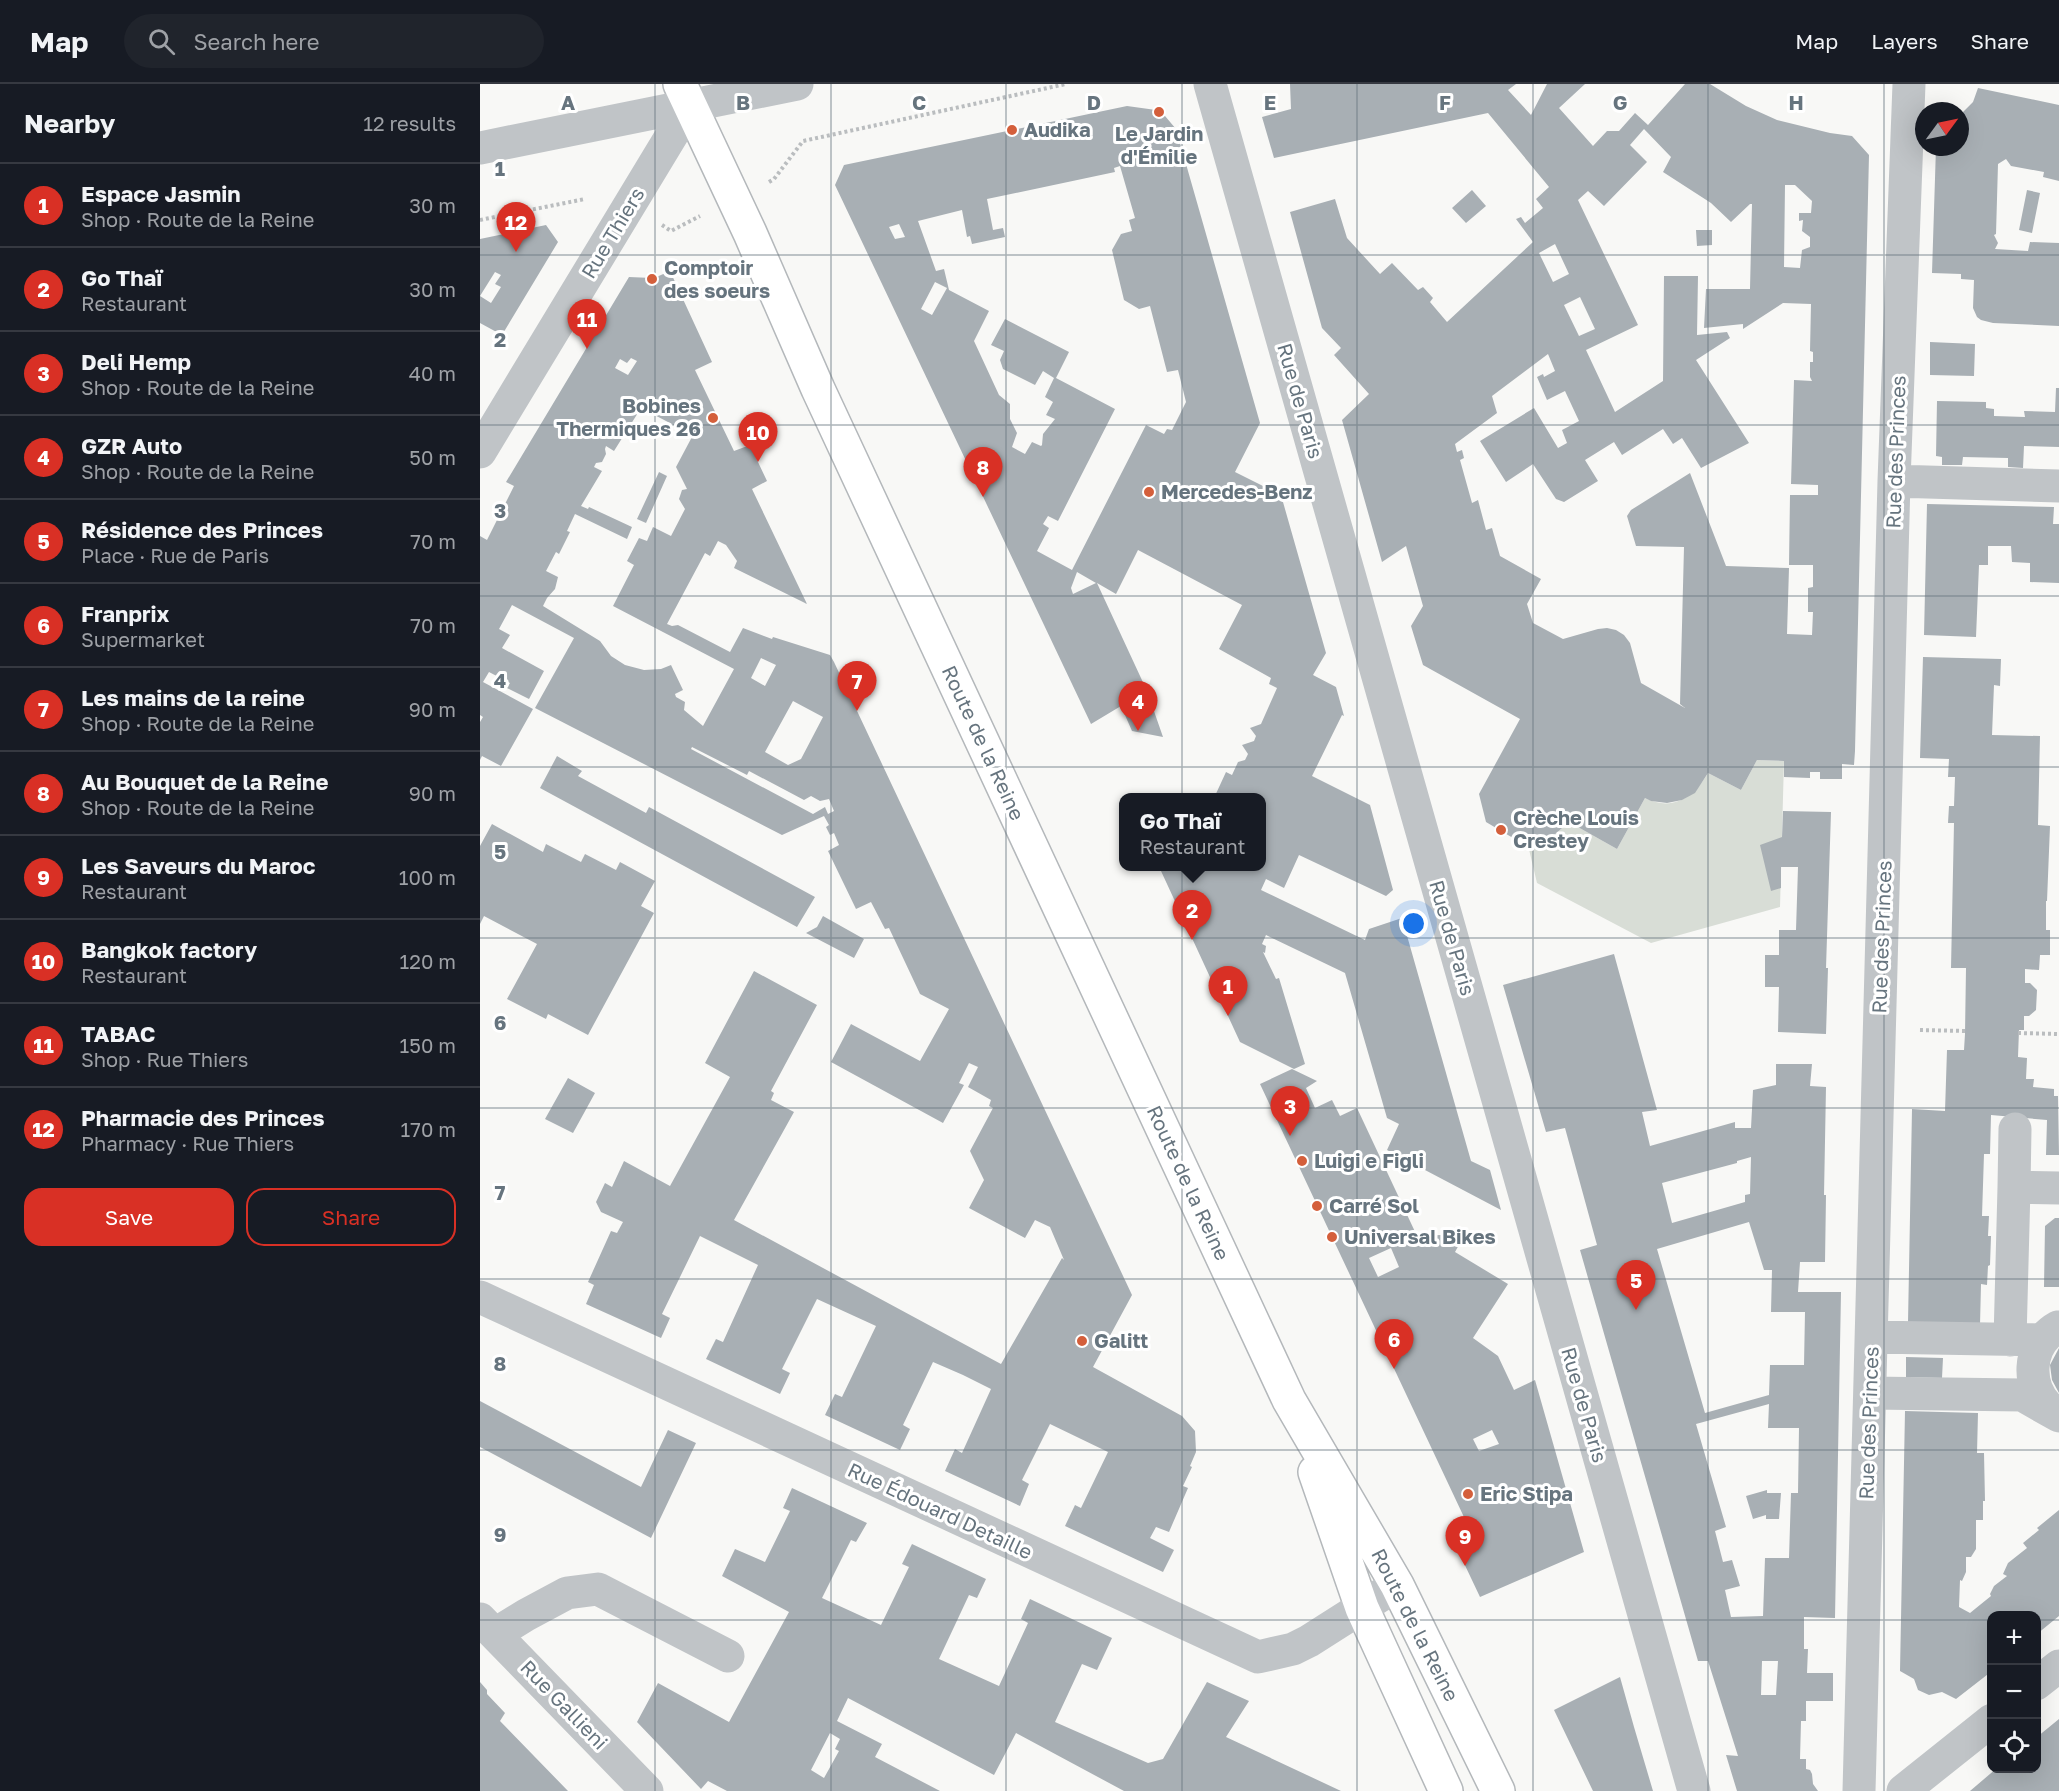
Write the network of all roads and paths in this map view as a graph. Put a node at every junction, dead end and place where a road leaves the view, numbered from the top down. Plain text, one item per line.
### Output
1 (797, 84) edge
2 (1066, 84) edge
3 (1210, 84) edge
4 (1909, 84) edge
5 (685, 95) edge
6 (480, 148) edge
7 (774, 179) dead end
8 (595, 197) dead end
9 (702, 215) dead end
10 (480, 220) edge
11 (657, 222) dead end
12 (480, 452) edge
13 (1894, 481) junction
14 (2059, 486) edge
15 (2018, 1033) dead end
16 (2059, 1034) edge
17 (2015, 1129) dead end
18 (2014, 1188) junction
19 (2059, 1188) edge
20 (480, 1297) edge
21 (2051, 1333) edge
22 (1872, 1337) junction
23 (2010, 1340) junction
24 (1870, 1393) junction
25 (1289, 1400) junction
26 (2058, 1416) edge
27 (1398, 1586) junction
28 (1362, 1608) junction
29 (487, 1627) edge
30 (728, 1656) dead end
31 (2059, 1666) edge
32 (2041, 1681) edge
33 (1987, 1724) edge
34 (648, 1791) edge
35 (1446, 1791) edge
36 (1498, 1791) edge
37 (1694, 1791) edge
38 (1859, 1791) edge
39 (1903, 1791) edge

1 - 5 street
2 - 7 path
3 - 37 street, Rue de Paris
4 - 13 street, Rue des Princes
5 - 6 street
5 - 12 street, Rue Thiers
5 - 25 main road, Route de la Reine
8 - 10 path
9 - 11 path
13 - 14 street
13 - 22 street, Rue des Princes
15 - 16 path
17 - 18 street
18 - 19 street
18 - 23 street
20 - 28 street, Rue Édouard Detaille
21 - 23 street
21 - 26 street
22 - 23 street
22 - 24 street, Rue des Princes
24 - 26 street
24 - 38 street, Rue des Princes
25 - 27 main road, Route de la Reine
25 - 28 main road, Route de la Reine
27 - 28 street, Rue Édouard Detaille
27 - 36 main road, Route de la Reine
28 - 35 main road, Route de la Reine
29 - 30 street
29 - 34 street, Rue Gallieni
31 - 32 street
33 - 39 street

